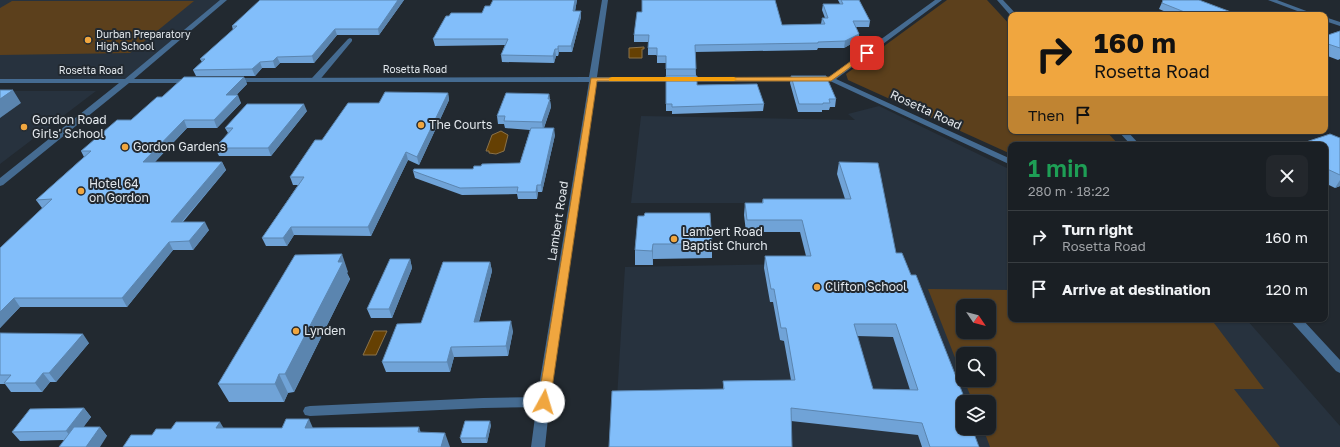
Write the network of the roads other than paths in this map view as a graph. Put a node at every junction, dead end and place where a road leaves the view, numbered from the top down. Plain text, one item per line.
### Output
1 (224, 0) edge
2 (605, 0) edge
3 (939, 0) edge
4 (1000, 0) edge
5 (1271, 0) edge
6 (1011, 12) edge
7 (1305, 12) edge
8 (1328, 20) edge
9 (1340, 24) edge
10 (350, 40) edge
11 (593, 79) junction
12 (831, 79) junction
13 (205, 80) edge
14 (221, 80) edge
15 (315, 80) junction
16 (0, 81) edge
17 (127, 81) junction
18 (1125, 134) edge
19 (1133, 142) edge
20 (1008, 161) edge
21 (0, 183) edge
22 (1298, 322) edge
23 (1340, 368) edge
24 (544, 402) junction
25 (310, 411) dead end
26 (538, 447) edge

1 - 17 street
2 - 11 street, Lambert Road
3 - 12 street
4 - 6 street
5 - 7 street
8 - 9 street
10 - 15 street
11 - 12 street, Rosetta Road
11 - 15 street, Rosetta Road
11 - 24 street, Lambert Road
12 - 20 street, Rosetta Road
13 - 17 street, Rosetta Road
14 - 15 street, Rosetta Road
16 - 17 street, Rosetta Road
17 - 21 street
18 - 19 street
22 - 23 street
24 - 25 street
24 - 26 street, Lambert Road

